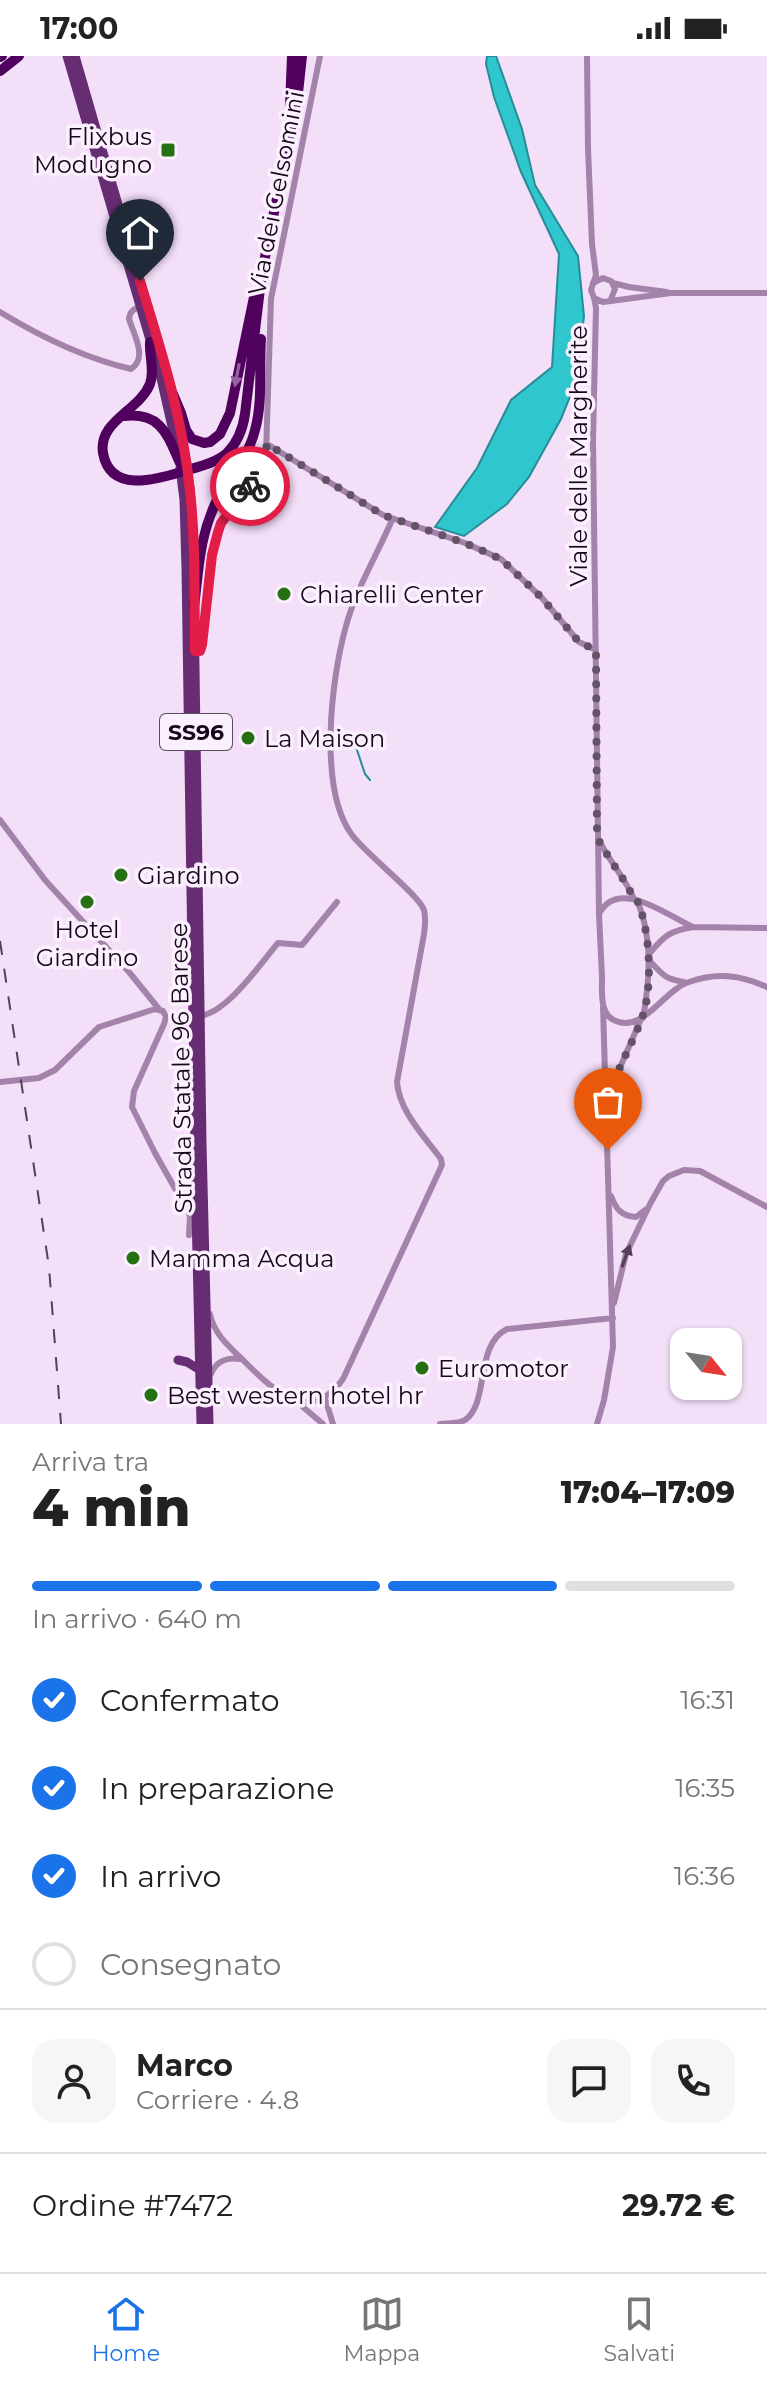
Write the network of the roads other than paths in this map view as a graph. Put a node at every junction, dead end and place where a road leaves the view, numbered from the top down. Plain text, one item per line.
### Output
1 (19, 56) edge
2 (67, 56) edge
3 (75, 56) edge
4 (292, 56) edge
5 (304, 56) edge
6 (320, 56) edge
7 (587, 56) edge
8 (0, 71) edge
9 (291, 129) junction
10 (595, 261) junction
11 (262, 272) junction
12 (611, 281) junction
13 (593, 283) junction
14 (259, 293) junction
15 (671, 293) junction
16 (767, 293) edge
17 (594, 298) junction
18 (608, 301) junction
19 (140, 306) junction
20 (0, 312) edge
21 (595, 327) junction
22 (150, 342) junction
23 (173, 394) junction
24 (122, 417) junction
25 (267, 444) junction
26 (180, 463) junction
27 (392, 520) junction
28 (194, 607) junction
29 (596, 650) junction
30 (195, 651) junction
31 (0, 820) edge
32 (597, 837) junction
33 (636, 900) junction
34 (337, 902) dead end
35 (599, 914) junction
36 (693, 927) junction
37 (767, 928) edge
38 (648, 957) junction
39 (686, 982) junction
40 (767, 987) edge
41 (603, 1006) junction
42 (159, 1009) junction
43 (200, 1016) junction
44 (642, 1018) junction
45 (3, 1082) edge
46 (607, 1125) junction
47 (609, 1191) junction
48 (650, 1204) junction
49 (767, 1207) edge
50 (192, 1231) junction
51 (204, 1249) junction
52 (613, 1315) junction
53 (200, 1350) junction
54 (243, 1360) junction
55 (200, 1370) junction
56 (326, 1401) junction
57 (303, 1407) junction
58 (206, 1422) edge
59 (323, 1424) edge
60 (333, 1424) edge
61 (440, 1424) edge
62 (597, 1424) edge

1 - 8 highway
2 - 19 main road, Strada Statale 96 Barese / SS96
3 - 23 main road, Strada Statale 96 Barese / SS96
4 - 9 highway
5 - 9 highway
6 - 25 street, Via dei Gelsomini
7 - 10 street
9 - 11 highway
10 - 12 street
10 - 13 street
11 - 14 highway
11 -> 23 highway
12 - 13 street
12 - 15 street
12 - 18 street
13 - 17 street
14 - 24 highway
14 - 28 highway
15 - 16 street
15 - 18 street
17 - 18 street
17 - 21 street, Viale delle Margherite
18 - 21 street
19 - 20 street
19 - 22 main road, Strada Statale 96 Barese / SS96
21 - 29 street, Viale delle Margherite
22 - 24 highway
22 - 26 main road, Strada Statale 96 Barese / SS96
23 - 28 main road, Strada Statale 96 Barese / SS96
24 - 26 highway
25 - 27 street
25 - 30 street, Via dei Gelsomini
26 - 50 main road, Strada Statale 96 Barese / SS96
27 - 29 street
27 - 56 street
28 - 30 main road, Strada Statale 96 Barese / SS96
29 - 32 street, Viale delle Margherite
30 - 43 main road, Strada Statale 96 Barese / SS96
31 - 42 street
32 - 33 street
32 - 35 street, Viale delle Margherite
33 - 35 street
33 - 36 street
33 - 38 street
34 - 43 street
35 - 41 street, Viale delle Margherite
36 - 37 street
36 - 38 street
38 - 39 street
38 - 44 street
39 - 40 street
39 - 44 street
41 - 44 street
41 - 46 street, Viale delle Margherite
42 - 45 street
42 - 50 street
43 - 51 main road, Strada Statale 96 Barese / SS96
44 - 46 street
46 - 47 street
47 - 48 street
47 - 52 street
48 - 49 street
52 -> 48 street
50 - 53 main road, Strada Statale 96 Barese / SS96
51 - 54 street
51 - 58 main road, Strada Statale 96 Barese / SS96
52 - 61 street
52 - 62 street
53 - 55 main road, Strada Statale 96 Barese / SS96
53 - 55 main road
54 - 57 street
54 - 58 street
55 - 58 main road, Strada Statale 96 Barese / SS96
56 - 57 street
56 - 60 street
57 - 59 street

